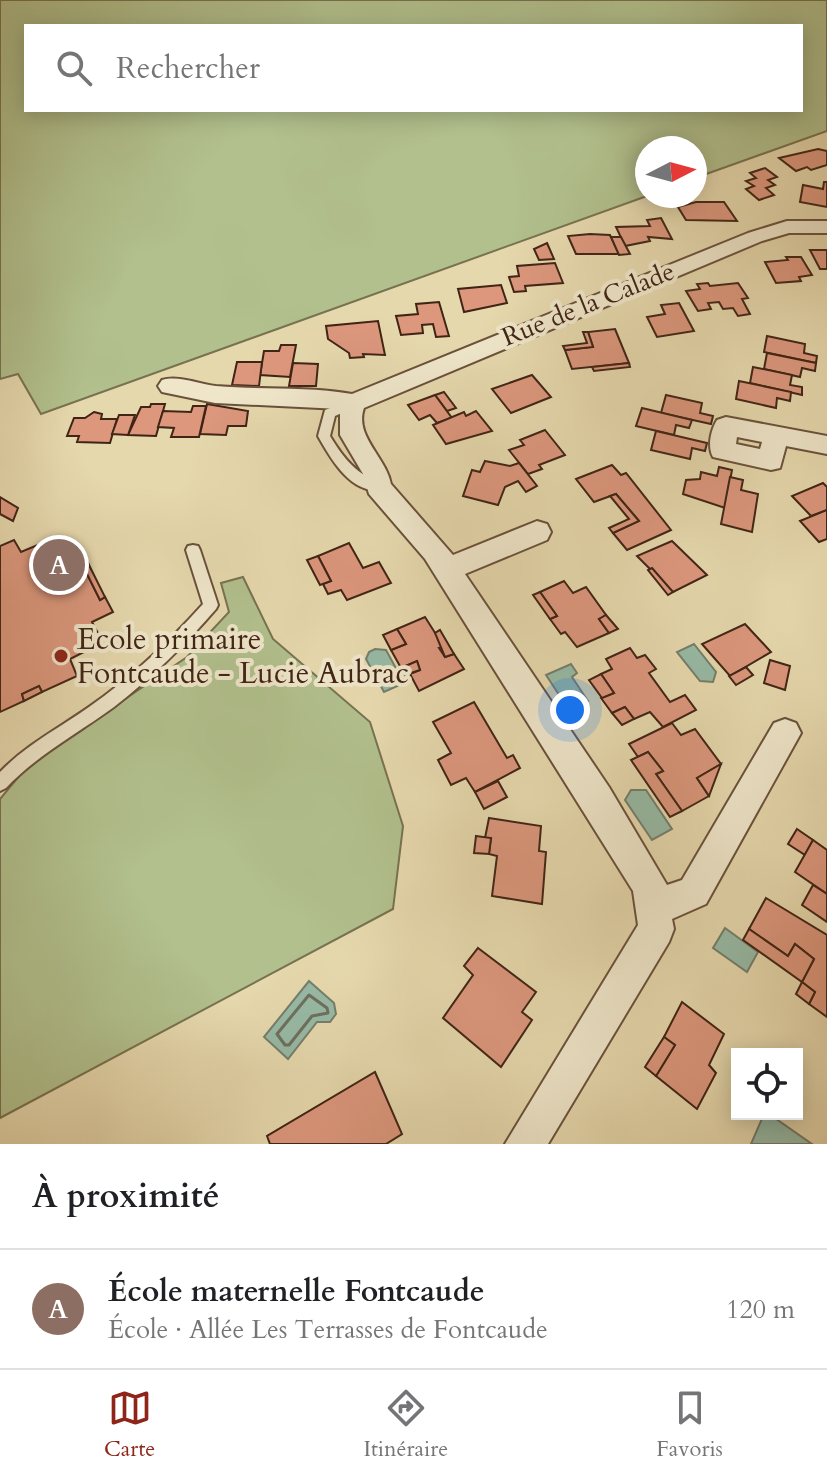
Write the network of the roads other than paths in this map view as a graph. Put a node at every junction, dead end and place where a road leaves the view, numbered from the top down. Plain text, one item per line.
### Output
1 (827, 227) edge
2 (170, 386) dead end
3 (354, 403) junction
4 (775, 436) dead end
5 (827, 445) edge
6 (537, 532) dead end
7 (193, 550) dead end
8 (447, 569) junction
9 (785, 733) dead end
10 (0, 783) edge
11 (653, 909) junction
12 (525, 1144) edge

1 - 3 street, Rue de la Calade
2 - 3 street
3 - 8 street
4 - 5 street
6 - 8 street
7 - 10 lane
8 - 11 street
9 - 11 street
11 - 12 street

